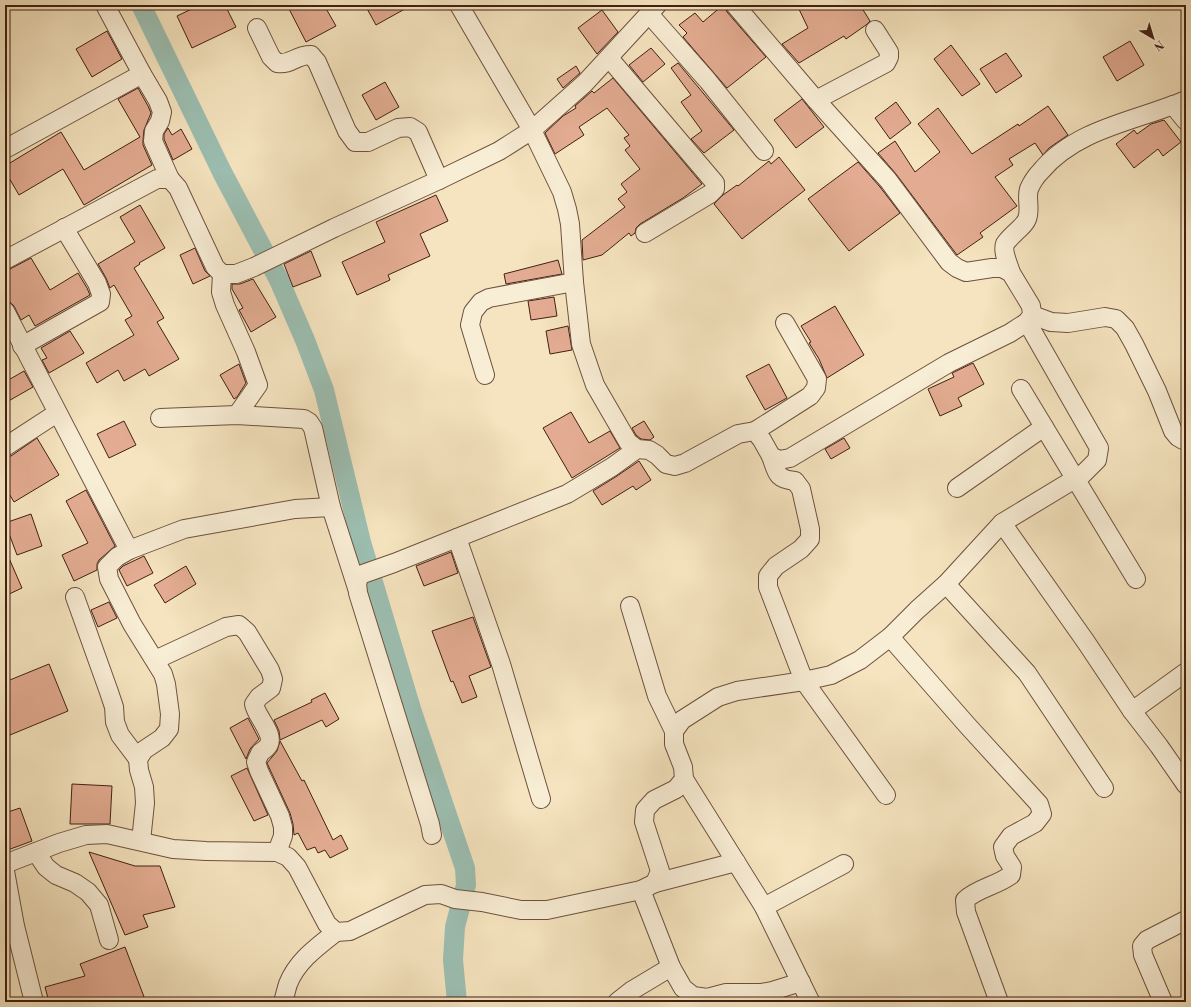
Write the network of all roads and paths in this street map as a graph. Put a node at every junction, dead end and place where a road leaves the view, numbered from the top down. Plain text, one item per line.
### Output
1 (105, 5) edge
2 (459, 5) edge
3 (735, 5) edge
4 (653, 10) edge
5 (257, 28) dead end
6 (875, 30) dead end
7 (609, 58) junction
8 (142, 74) junction
9 (816, 100) junction
10 (1180, 103) edge
11 (1186, 121) edge
12 (532, 130) junction
13 (5, 149) edge
14 (764, 150) dead end
15 (170, 179) junction
16 (439, 180) junction
17 (64, 228) junction
18 (645, 233) dead end
19 (5, 260) edge
20 (1011, 273) junction
21 (222, 274) junction
22 (574, 282) junction
23 (5, 311) edge
24 (1029, 319) junction
25 (785, 323) dead end
26 (22, 346) junction
27 (485, 375) dead end
28 (1021, 389) dead end
29 (57, 413) junction
30 (237, 414) junction
31 (160, 418) dead end
32 (1044, 427) junction
33 (754, 431) junction
34 (1186, 440) edge
35 (5, 447) edge
36 (637, 449) junction
37 (771, 456) junction
38 (1075, 479) junction
39 (957, 488) dead end
40 (331, 506) junction
41 (1002, 523) junction
42 (457, 538) junction
43 (129, 550) junction
44 (1136, 578) dead end
45 (358, 581) junction
46 (946, 584) junction
47 (75, 597) dead end
48 (630, 606) dead end
49 (890, 637) junction
50 (155, 660) junction
51 (1186, 672) edge
52 (804, 681) junction
53 (1132, 711) junction
54 (674, 731) junction
55 (138, 759) junction
56 (684, 779) junction
57 (1186, 785) edge
58 (1104, 788) dead end
59 (886, 795) dead end
60 (540, 800) dead end
61 (432, 835) dead end
62 (142, 841) junction
63 (36, 852) junction
64 (277, 852) junction
65 (736, 862) junction
66 (5, 864) edge
67 (844, 864) dead end
68 (5, 871) edge
69 (648, 886) junction
70 (764, 907) junction
71 (1186, 920) edge
72 (10, 927) edge
73 (336, 932) junction
74 (110, 940) dead end
75 (671, 967) junction
76 (801, 982) junction
77 (810, 1001) dead end
78 (34, 1002) edge
79 (283, 1002) edge
80 (617, 1002) edge
81 (999, 1002) edge
82 (1163, 1002) edge

1 - 8 street
2 - 12 street
3 - 9 street
4 - 7 street
4 - 14 street
5 - 16 street
6 - 9 street
7 - 12 street
7 - 18 street
8 - 13 street
8 - 15 street
9 - 20 street
10 - 11 street
10 - 20 street
12 - 16 street
12 - 22 street
15 - 17 street
15 - 21 street
16 - 21 street
17 - 19 street
17 - 26 street
20 - 24 street
21 - 30 street
22 - 27 street
22 - 36 street
23 - 26 street
24 - 34 street
24 - 37 street
24 - 38 street
25 - 33 street
26 - 29 street
28 - 32 street
29 - 35 street
29 - 43 street
30 - 31 street
30 - 40 street
32 - 38 street
32 - 39 street
33 - 36 street
33 - 37 street
36 - 42 street
37 - 52 street
38 - 41 street
38 - 44 street
40 - 43 street
40 - 45 street
41 - 46 street
41 - 53 street
42 - 45 street
42 - 60 street
43 - 50 street
45 - 61 street
46 - 49 street
46 - 58 street
47 - 55 street
48 - 54 street
49 - 52 street
49 - 81 street
50 - 55 street
50 - 64 street
51 - 53 street
52 - 54 street
52 - 59 street
53 - 57 street
54 - 56 street
55 - 62 street
56 - 65 street
56 - 69 street
62 - 63 street
62 - 64 street
63 - 66 street
63 - 74 street
64 - 73 street
65 - 69 street
65 - 70 street
67 - 70 street
68 - 72 street
69 - 73 street
69 - 75 street
70 - 76 street
71 - 82 street
72 - 78 street
73 - 79 street
75 - 76 street
75 - 80 street
76 - 77 street

